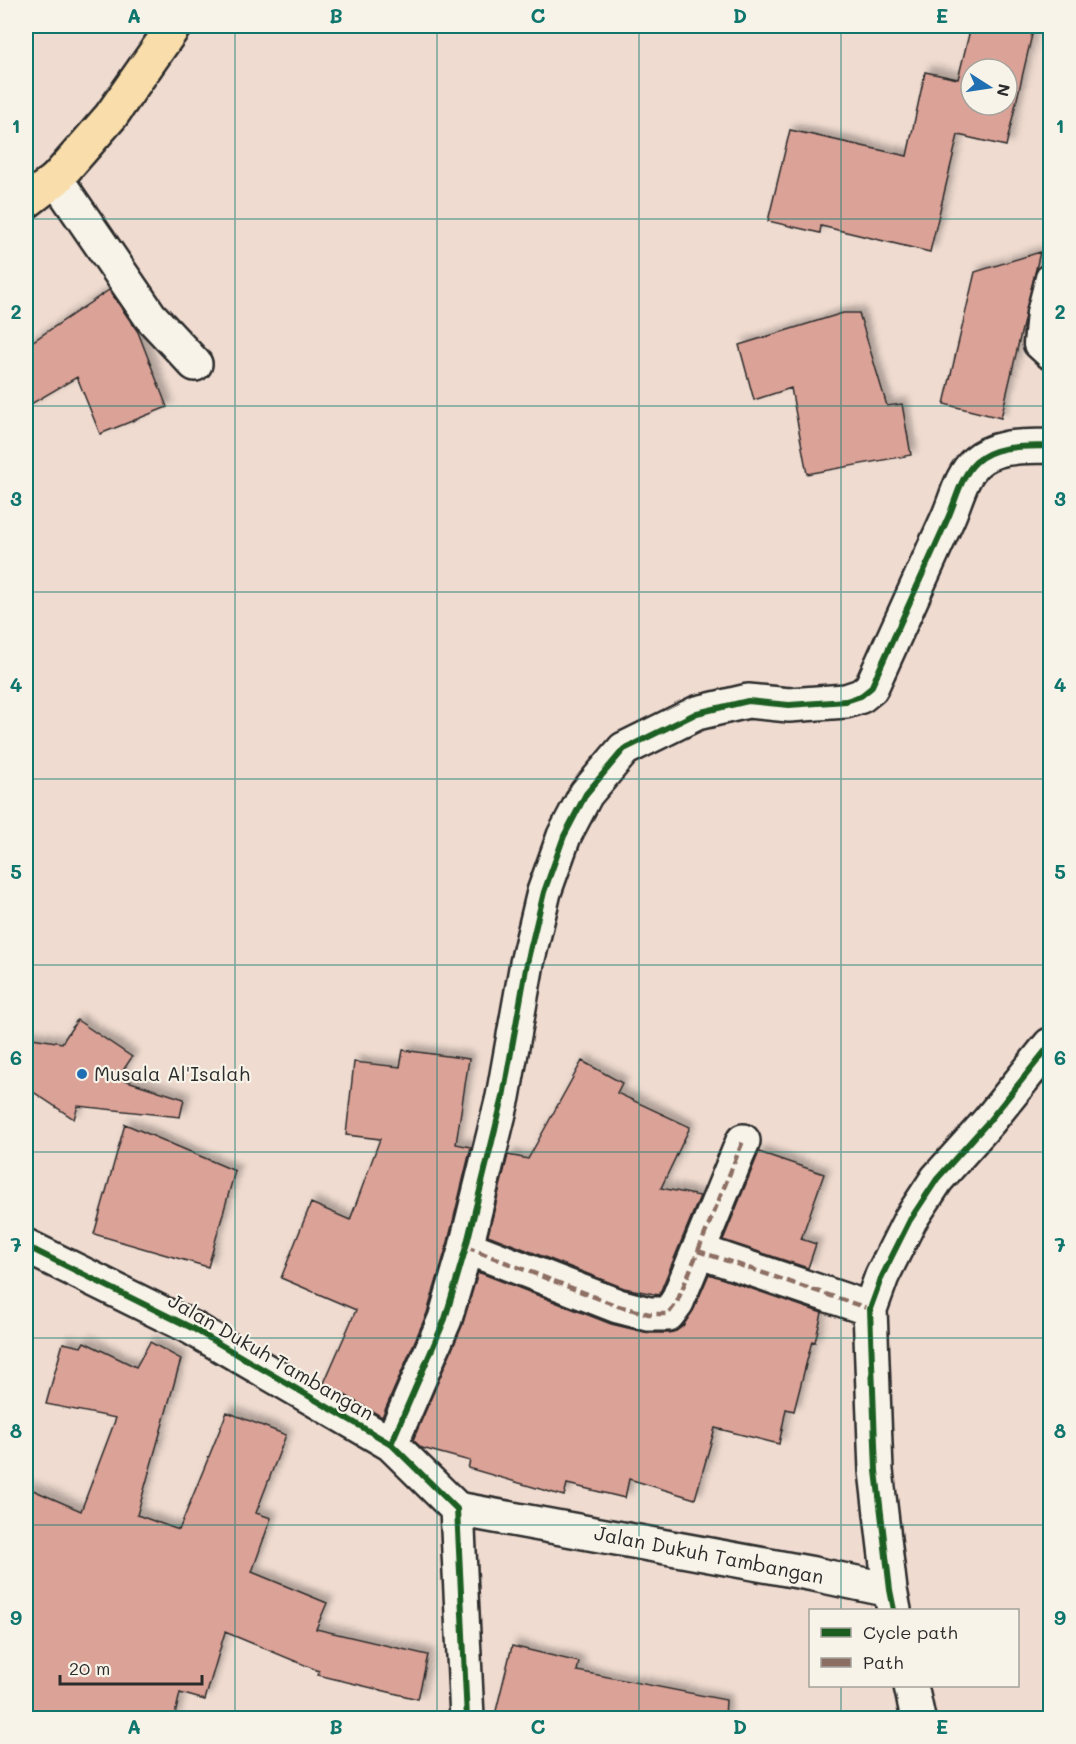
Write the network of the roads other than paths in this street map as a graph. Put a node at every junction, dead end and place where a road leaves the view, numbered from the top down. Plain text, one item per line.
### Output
1 (174, 26) edge
2 (56, 179) junction
3 (26, 202) edge
4 (1050, 278) edge
5 (1050, 355) edge
6 (195, 364) dead end
7 (1050, 446) edge
8 (1050, 1045) edge
9 (743, 1141) dead end
10 (26, 1246) edge
11 (466, 1247) junction
12 (698, 1251) junction
13 (870, 1309) junction
14 (391, 1444) junction
15 (457, 1509) junction
16 (892, 1600) edge
17 (911, 1687) edge
18 (467, 1719) edge
19 (918, 1719) edge

1 - 2 main road
2 - 3 main road
2 - 6 street
4 - 5 lane
7 - 11 street
8 - 13 street
9 - 12 street
10 - 14 street, Jalan Dukuh Tambangan
11 - 12 street
11 - 14 street
12 - 13 street
13 - 16 street, Jalan Dukuh Tambangan
14 - 15 street, Jalan Dukuh Tambangan
15 - 16 street, Jalan Dukuh Tambangan
15 - 18 street
17 - 19 street

